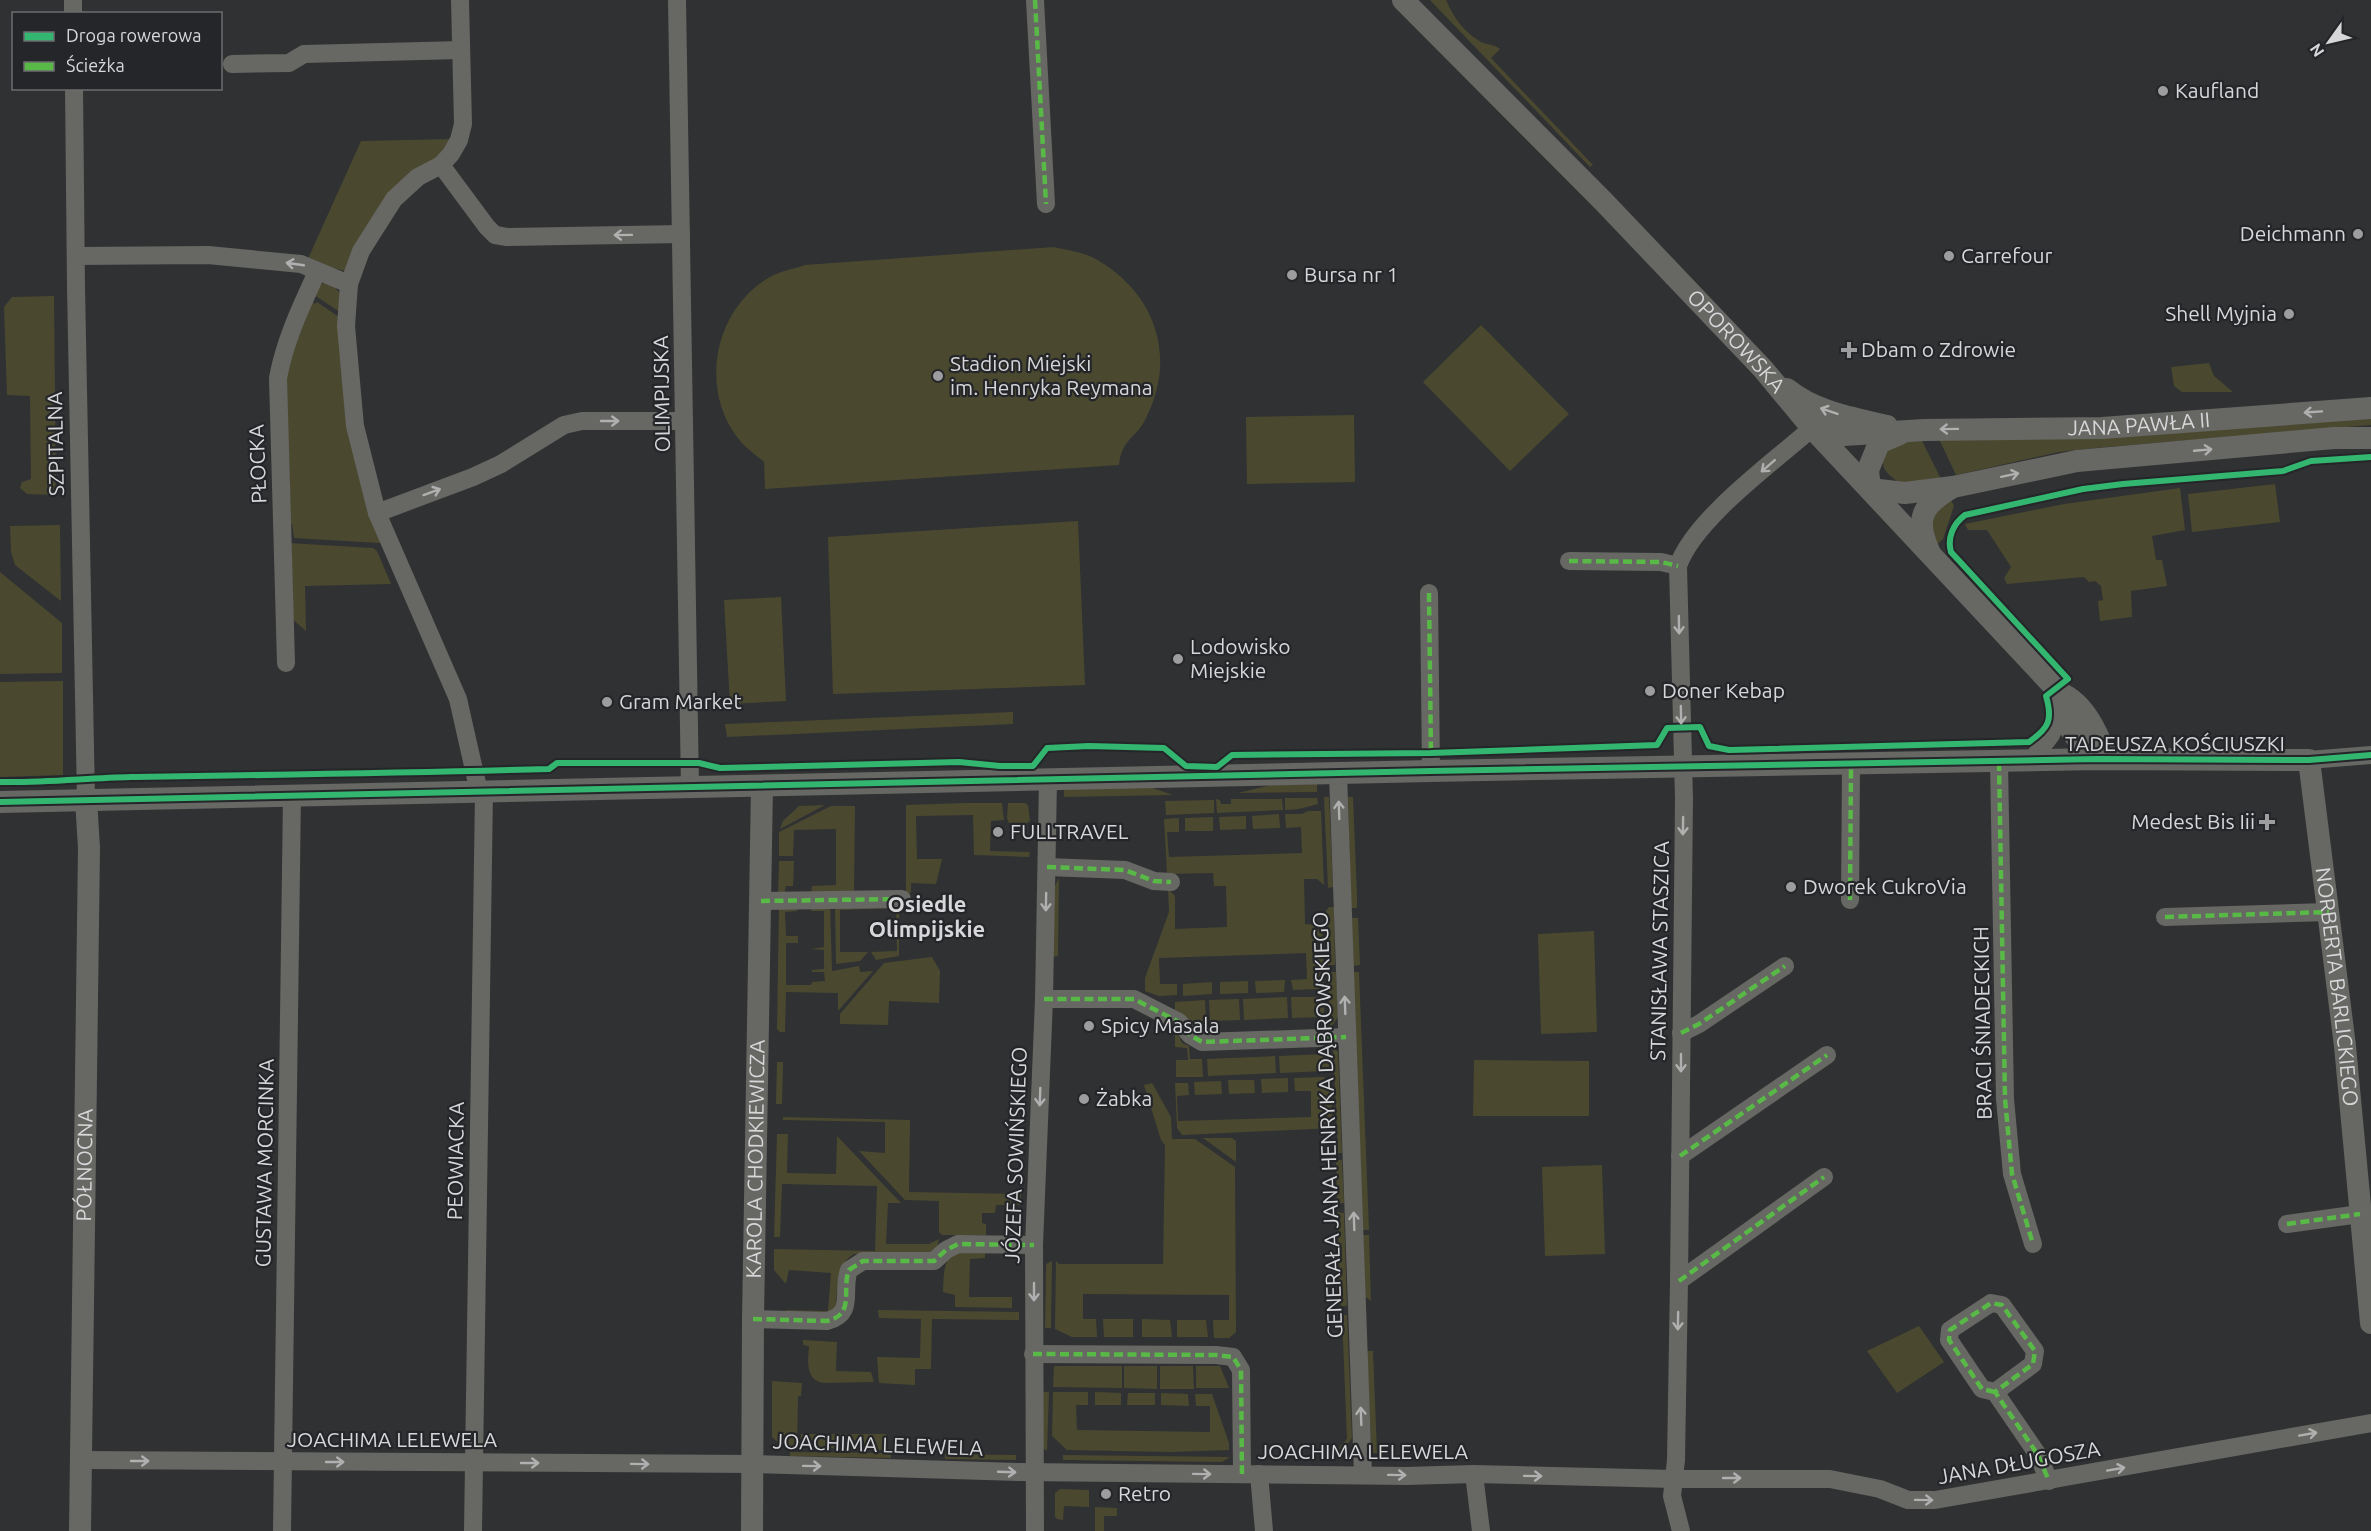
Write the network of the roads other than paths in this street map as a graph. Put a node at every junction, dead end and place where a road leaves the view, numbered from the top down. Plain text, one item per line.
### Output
1 (460, 0) edge
2 (677, 0) edge
3 (1035, 0) edge
4 (1403, 0) edge
5 (461, 50) junction
6 (232, 64) dead end
7 (74, 90) edge
8 (441, 165) junction
9 (1046, 204) dead end
10 (681, 234) junction
11 (77, 256) junction
12 (317, 272) junction
13 (349, 284) junction
14 (1763, 369) junction
15 (2371, 408) edge
16 (684, 421) junction
17 (1812, 428) junction
18 (1906, 430) junction
19 (2371, 438) edge
20 (1953, 487) junction
21 (1870, 489) junction
22 (377, 513) junction
23 (1932, 557) junction
24 (1569, 561) dead end
25 (1678, 566) junction
26 (1429, 593) dead end
27 (286, 663) dead end
28 (2060, 701) junction
29 (2371, 755) edge
30 (2102, 759) junction
31 (2309, 760) junction
32 (2031, 761) junction
33 (1999, 762) junction
34 (1851, 764) junction
35 (1682, 768) junction
36 (1431, 771) junction
37 (1338, 774) junction
38 (1048, 780) junction
39 (762, 786) junction
40 (690, 788) junction
41 (481, 792) junction
42 (292, 795) junction
43 (86, 799) junction
44 (0, 802) edge
45 (1047, 867) junction
46 (1171, 882) dead end
47 (902, 899) dead end
48 (1850, 900) dead end
49 (760, 902) junction
50 (2329, 912) junction
51 (2165, 917) dead end
52 (1785, 966) dead end
53 (1044, 999) junction
54 (1681, 1033) junction
55 (1346, 1037) junction
56 (1827, 1055) dead end
57 (1680, 1156) junction
58 (1824, 1177) dead end
59 (2360, 1214) junction
60 (2287, 1224) dead end
61 (2032, 1244) dead end
62 (1034, 1245) junction
63 (1679, 1281) junction
64 (753, 1319) junction
65 (2371, 1323) edge
66 (1033, 1354) junction
67 (1995, 1392) junction
68 (2371, 1423) edge
69 (81, 1460) junction
70 (283, 1462) junction
71 (474, 1463) junction
72 (754, 1464) junction
73 (1035, 1472) junction
74 (1250, 1474) junction
75 (1363, 1474) junction
76 (1474, 1474) junction
77 (1674, 1479) junction
78 (2049, 1481) junction
79 (80, 1531) edge
80 (282, 1531) edge
81 (472, 1531) edge
82 (752, 1531) edge
83 (1035, 1531) edge
84 (1264, 1531) edge
85 (1481, 1531) edge
86 (1681, 1531) edge

1 - 5 street
2 - 10 street, OLIMPIJSKA
3 - 9 street
4 - 14 street, OPOROWSKA
5 - 6 street
5 - 8 street
7 - 11 street, SZPITALNA
10 -> 8 street
8 - 13 street, PEOWIACKA
10 - 16 street, OLIMPIJSKA
12 -> 11 street
11 - 43 street, SZPITALNA
12 - 13 street
12 - 27 street, PŁOCKA
13 - 22 street, PEOWIACKA
14 - 17 street, OPOROWSKA
18 -> 14 street, JANA PAWŁA II
15 -> 18 street, JANA PAWŁA II
22 -> 16 street
16 - 40 street, OLIMPIJSKA
17 - 18 street, JANA PAWŁA II
17 - 21 street, OPOROWSKA
17 -> 25 street, STANISŁAWA STASZICA
18 - 21 street, JANA PAWŁA II
20 -> 19 street, JANA PAWŁA II
20 - 21 street, JANA PAWŁA II
20 - 23 street, JANA PAWŁA II
21 - 23 street, OPOROWSKA
22 - 41 street, PEOWIACKA
23 - 28 street, OPOROWSKA
24 - 25 street
25 -> 35 street, STANISŁAWA STASZICA
26 - 36 street
28 - 30 street, OPOROWSKA
28 - 32 street
29 - 31 street, TADEUSZA KOŚCIUSZKI
30 - 31 street, TADEUSZA KOŚCIUSZKI
30 - 32 street, TADEUSZA KOŚCIUSZKI
31 - 50 street, NORBERTA BARLICKIEGO
32 - 33 street, TADEUSZA KOŚCIUSZKI
33 - 34 street, TADEUSZA KOŚCIUSZKI
33 - 61 street, BRACI ŚNIADECKICH
34 - 35 street, TADEUSZA KOŚCIUSZKI
34 - 48 street
35 - 36 street, TADEUSZA KOŚCIUSZKI
35 -> 54 street, STANISŁAWA STASZICA
36 - 37 street, TADEUSZA KOŚCIUSZKI
37 - 38 street, TADEUSZA KOŚCIUSZKI
55 -> 37 street, GENERAŁA JANA HENRYKA DĄBROWSKIEGO
38 - 39 street, TADEUSZA KOŚCIUSZKI
38 - 45 street, JÓZEFA SOWIŃSKIEGO
39 - 40 street, TADEUSZA KOŚCIUSZKI
39 - 49 street, KAROLA CHODKIEWICZA
40 - 41 street, TADEUSZA KOŚCIUSZKI
41 - 42 street, TADEUSZA KOŚCIUSZKI
41 - 71 street, PEOWIACKA
42 - 43 street, TADEUSZA KOŚCIUSZKI
42 - 70 street, GUSTAWA MORCINKA
43 - 44 street, TADEUSZA KOŚCIUSZKI
43 - 69 street, PÓŁNOCNA
45 - 46 street
45 -> 53 street, JÓZEFA SOWIŃSKIEGO
47 - 49 street
49 - 64 street, KAROLA CHODKIEWICZA
50 - 51 street
50 - 59 street, NORBERTA BARLICKIEGO
52 - 54 street
53 - 55 street
53 -> 62 street, JÓZEFA SOWIŃSKIEGO
54 -> 57 street, STANISŁAWA STASZICA
75 -> 55 street, GENERAŁA JANA HENRYKA DĄBROWSKIEGO
56 - 57 street
57 - 63 street, STANISŁAWA STASZICA
58 - 63 street
59 - 60 street
59 - 65 street, NORBERTA BARLICKIEGO
62 - 64 street
62 -> 66 street, JÓZEFA SOWIŃSKIEGO
63 -> 77 street, STANISŁAWA STASZICA
64 - 72 street, KAROLA CHODKIEWICZA
66 - 73 street, JÓZEFA SOWIŃSKIEGO
66 - 74 street
67 - 67 street
67 - 78 street
78 -> 68 street, JANA DŁUGOSZA
69 -> 70 street, JOACHIMA LELEWELA
69 - 79 street, PÓŁNOCNA
70 -> 71 street, JOACHIMA LELEWELA
70 - 80 street, GUSTAWA MORCINKA
71 -> 72 street, JOACHIMA LELEWELA
71 - 81 street, PEOWIACKA
72 -> 73 street, JOACHIMA LELEWELA
72 - 82 street, KAROLA CHODKIEWICZA
73 -> 74 street, JOACHIMA LELEWELA
73 - 83 street, JÓZEFA SOWIŃSKIEGO
74 - 75 street, JOACHIMA LELEWELA
74 - 84 street
75 -> 76 street, JOACHIMA LELEWELA
76 -> 77 street, JOACHIMA LELEWELA
76 - 85 street
77 -> 78 street, JANA DŁUGOSZA
77 - 86 street, STANISŁAWA STASZICA

